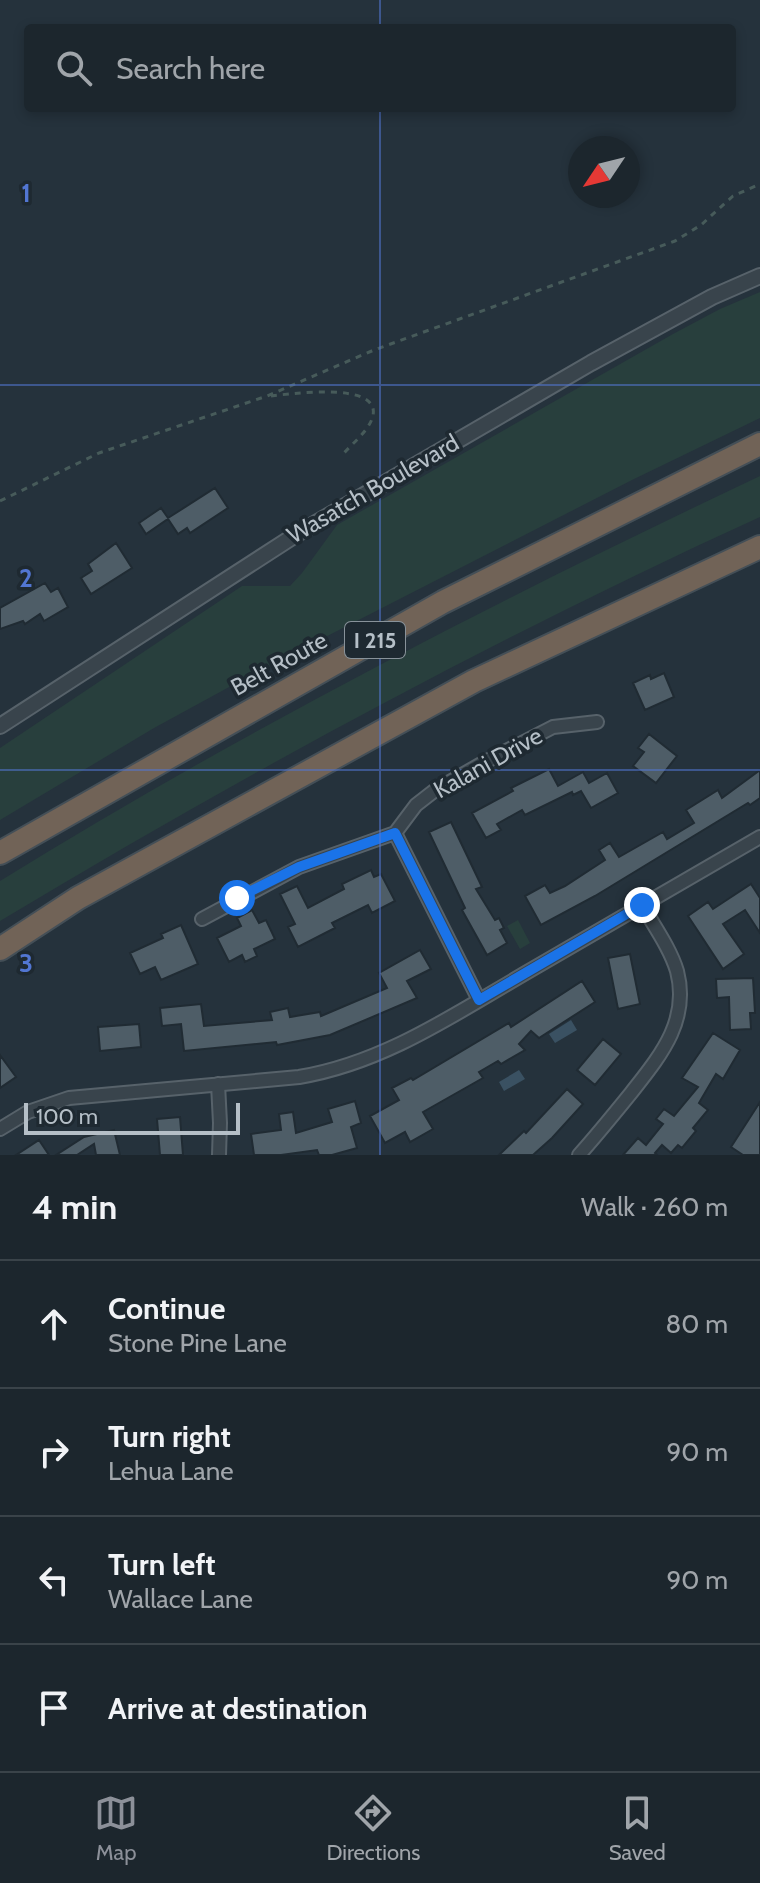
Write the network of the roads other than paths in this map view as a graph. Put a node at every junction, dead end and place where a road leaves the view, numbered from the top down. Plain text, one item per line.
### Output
1 (760, 276) edge
2 (760, 444) edge
3 (760, 547) edge
4 (597, 722) dead end
5 (0, 726) edge
6 (395, 833) junction
7 (760, 837) edge
8 (0, 853) edge
9 (642, 905) junction
10 (202, 919) dead end
11 (0, 949) edge
12 (479, 1000) junction
13 (218, 1084) junction
14 (0, 1129) edge
15 (219, 1155) edge
16 (579, 1155) edge

1 - 5 street, Wasatch Boulevard
2 - 8 highway, Belt Route / I 215
3 - 11 highway
4 - 6 street, Kalani Drive
6 - 10 street
6 - 12 street
7 - 9 street
9 - 12 street
9 - 16 street
12 - 13 street
13 - 14 street
13 - 15 street

